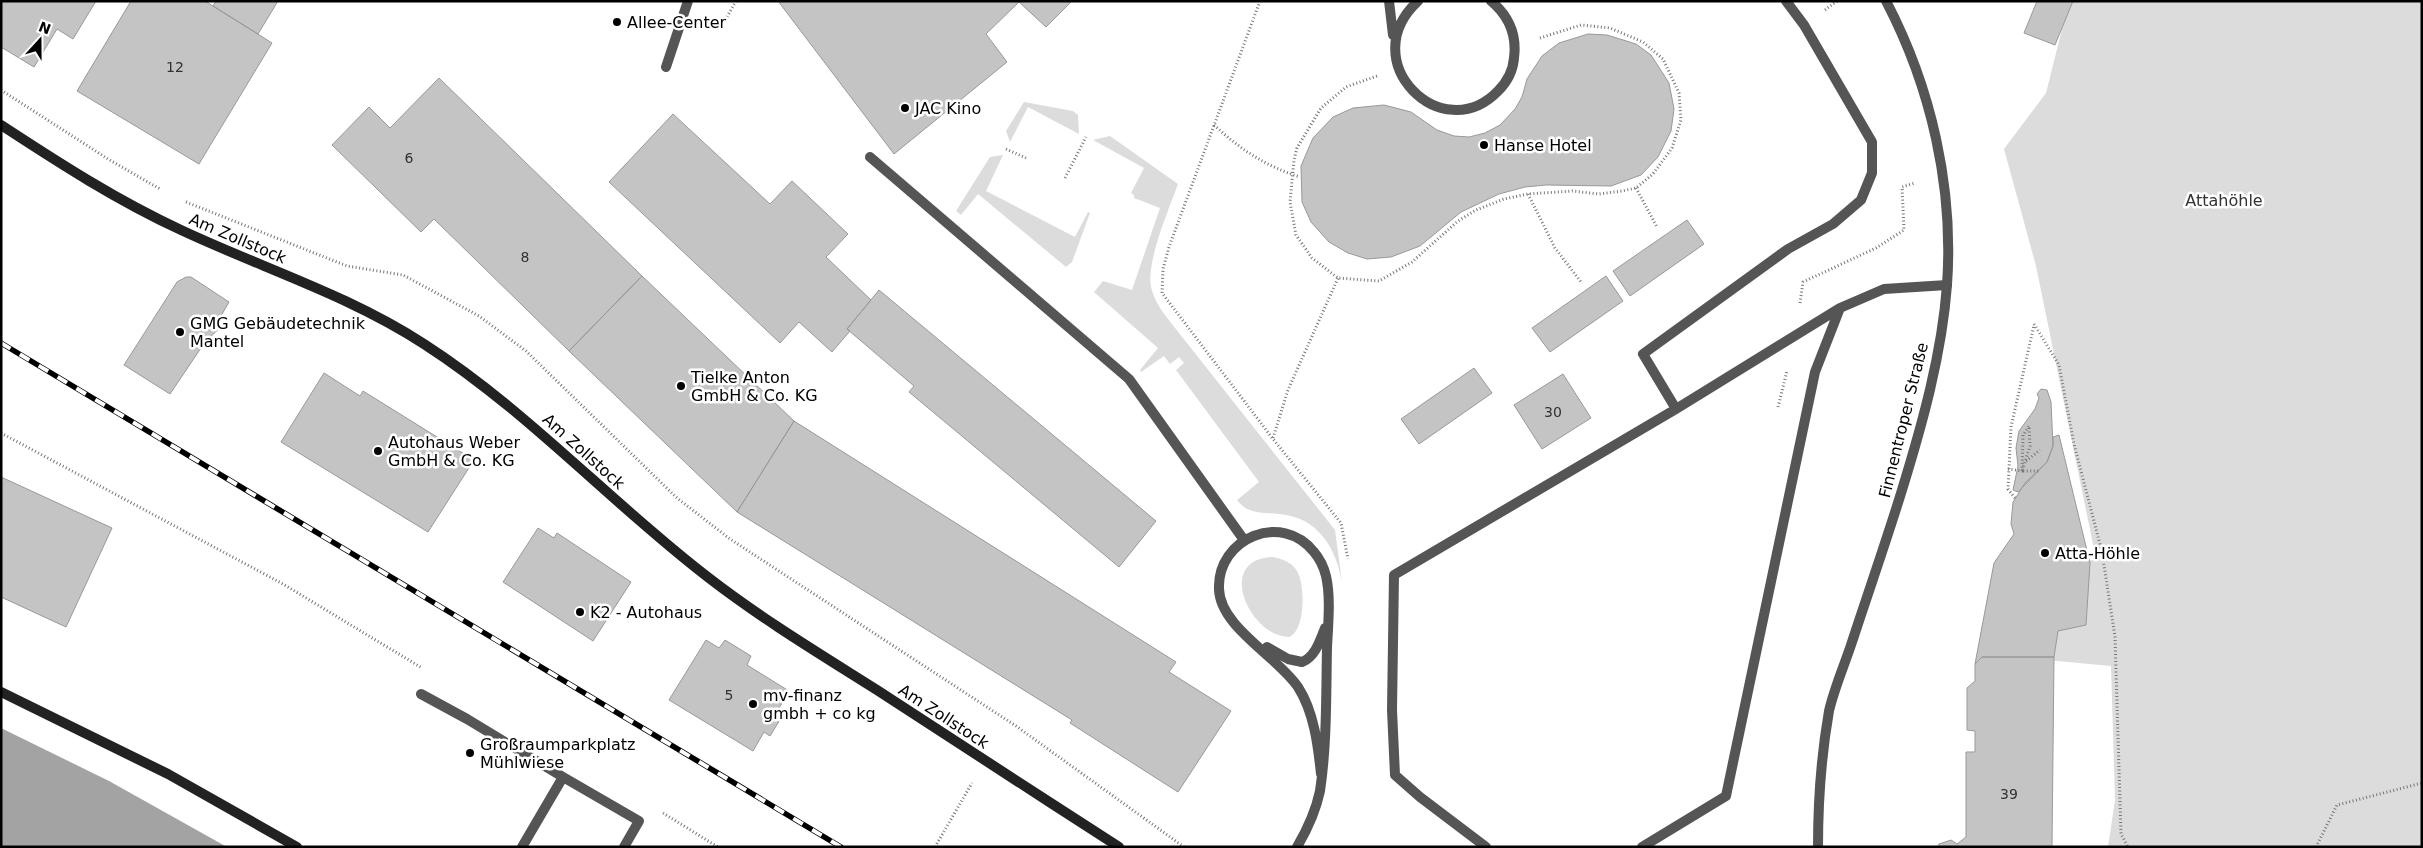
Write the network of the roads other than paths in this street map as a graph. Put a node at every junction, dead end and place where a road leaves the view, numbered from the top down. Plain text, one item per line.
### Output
1 (688, 1) edge
2 (1389, 1) edge
3 (1418, 1) edge
4 (1491, 1) edge
5 (1786, 1) edge
6 (1886, 1) edge
7 (1394, 46) junction
8 (666, 67) dead end
9 (1, 126) edge
10 (870, 157) dead end
11 (1947, 285) junction
12 (1840, 308) junction
13 (1676, 409) junction
14 (1244, 540) junction
15 (1328, 615) junction
16 (1240, 630) junction
17 (1, 692) edge
18 (421, 694) dead end
19 (1321, 774) junction
20 (563, 777) junction
21 (297, 847) edge
22 (522, 847) edge
23 (624, 847) edge
24 (1119, 847) edge
25 (1297, 847) edge
26 (1486, 847) edge
27 (1642, 847) edge
28 (1818, 847) edge

1 - 8 street
2 - 7 street
3 - 7 street
4 - 7 street
5 - 13 street
6 - 11 street, Finnentroper Straße
9 - 24 street, Am Zollstock
10 - 14 street
11 - 12 street
11 - 28 street, Finnentroper Straße
12 - 13 street
12 - 27 street
13 - 26 street
14 - 15 street
14 - 16 street
15 - 16 street
15 - 19 street
16 - 19 street
17 - 21 street
18 - 20 street
19 - 25 street
20 - 22 street
20 - 23 street

